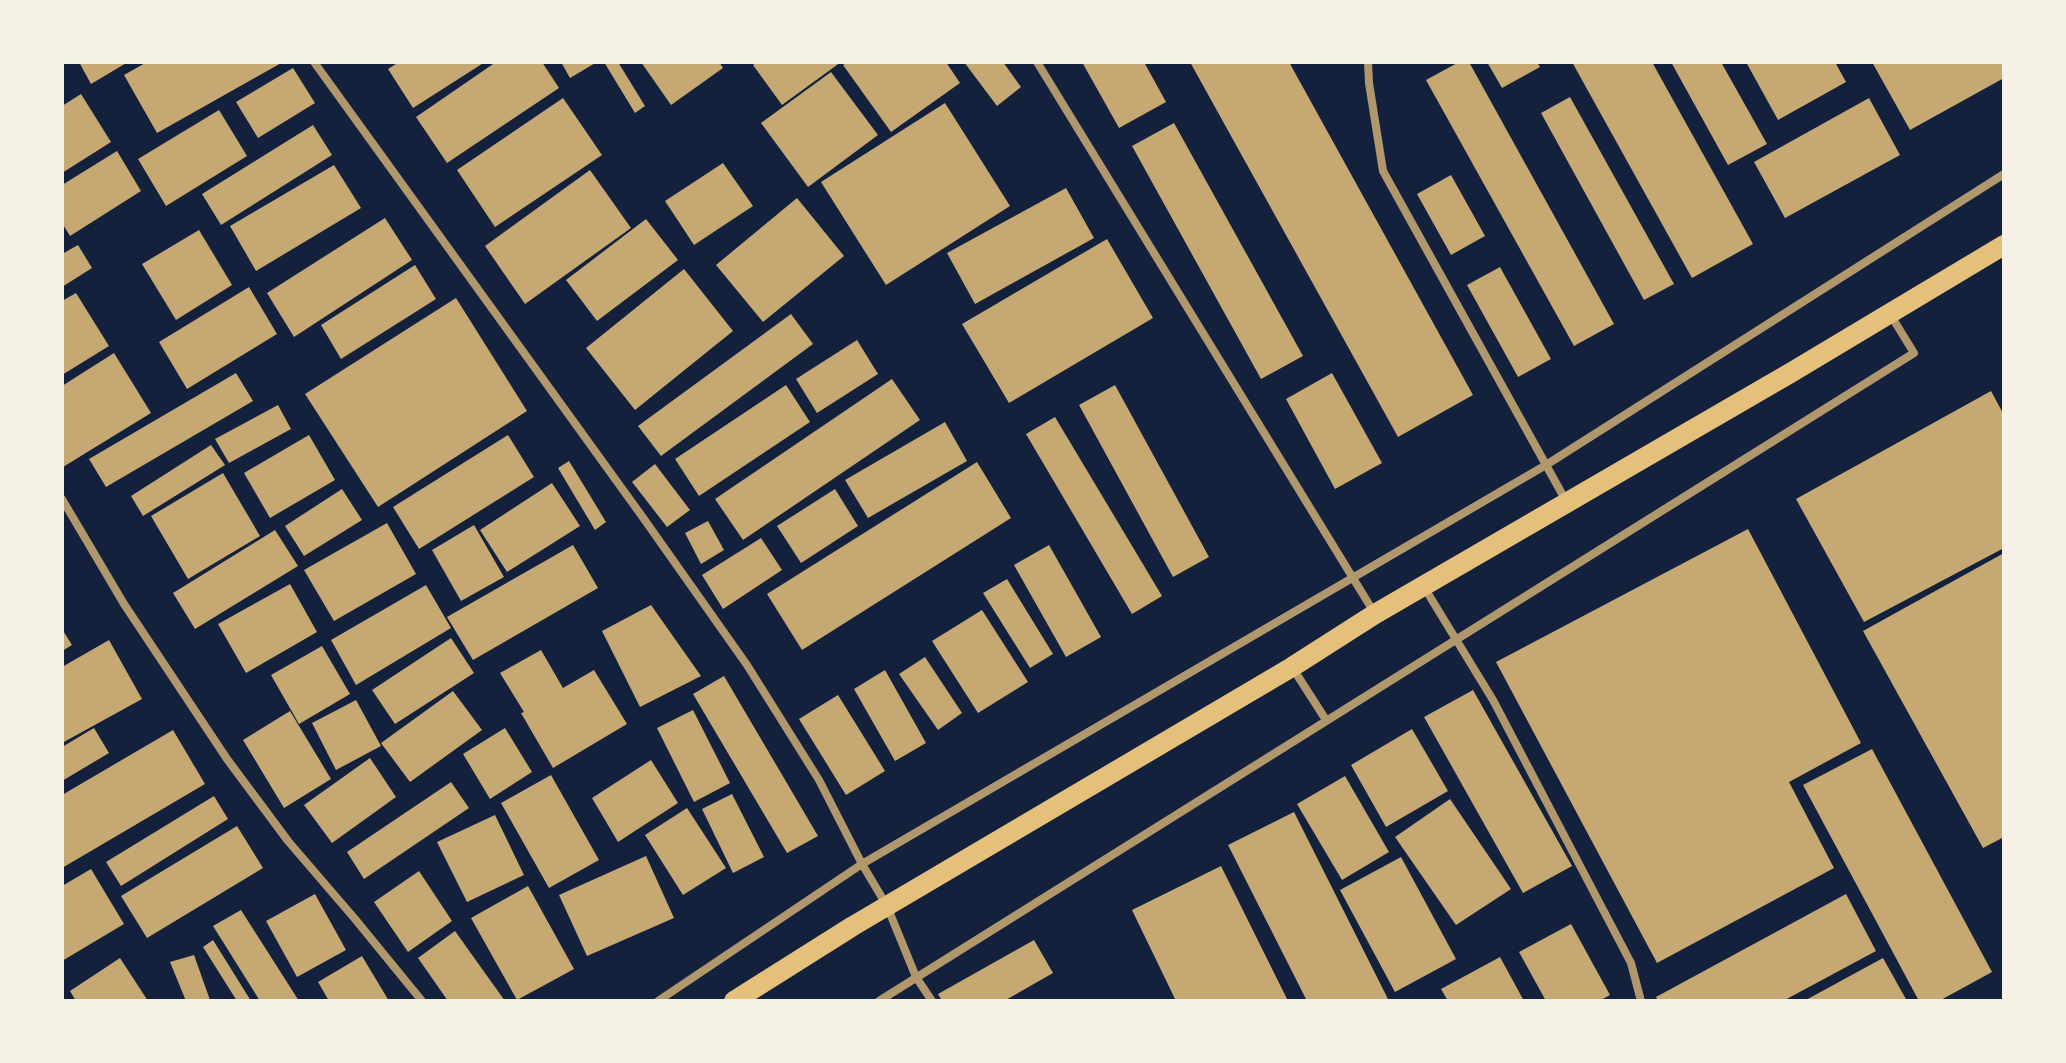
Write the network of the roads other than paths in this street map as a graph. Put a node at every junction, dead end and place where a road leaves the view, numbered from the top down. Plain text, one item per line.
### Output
1 (314, 62) edge
2 (1037, 62) edge
3 (1368, 62) edge
4 (2004, 174) edge
5 (2004, 245) edge
6 (1890, 314) junction
7 (1546, 465) junction
8 (62, 499) edge
9 (1567, 503) junction
10 (1352, 578) junction
11 (1424, 587) junction
12 (1375, 614) junction
13 (1455, 640) junction
14 (1292, 667) junction
15 (1326, 720) junction
16 (862, 864) junction
17 (887, 906) junction
18 (916, 977) junction
19 (422, 1001) edge
20 (658, 1001) edge
21 (734, 1001) edge
22 (879, 1001) edge
23 (932, 1001) edge
24 (1641, 1001) edge

1 - 16 street
2 - 10 street
3 - 7 street
4 - 7 street
5 - 6 main road
6 - 9 main road
6 - 13 street
7 - 9 street
7 - 10 street
8 - 19 street
9 - 11 main road
10 - 12 street
10 - 16 street
11 - 12 main road
11 - 13 street
12 - 14 main road
13 - 15 street
13 - 24 street
14 - 15 street
14 - 17 main road
15 - 18 street
16 - 17 street
16 - 20 street
17 - 18 street
17 - 21 main road
18 - 22 street
18 - 23 street

